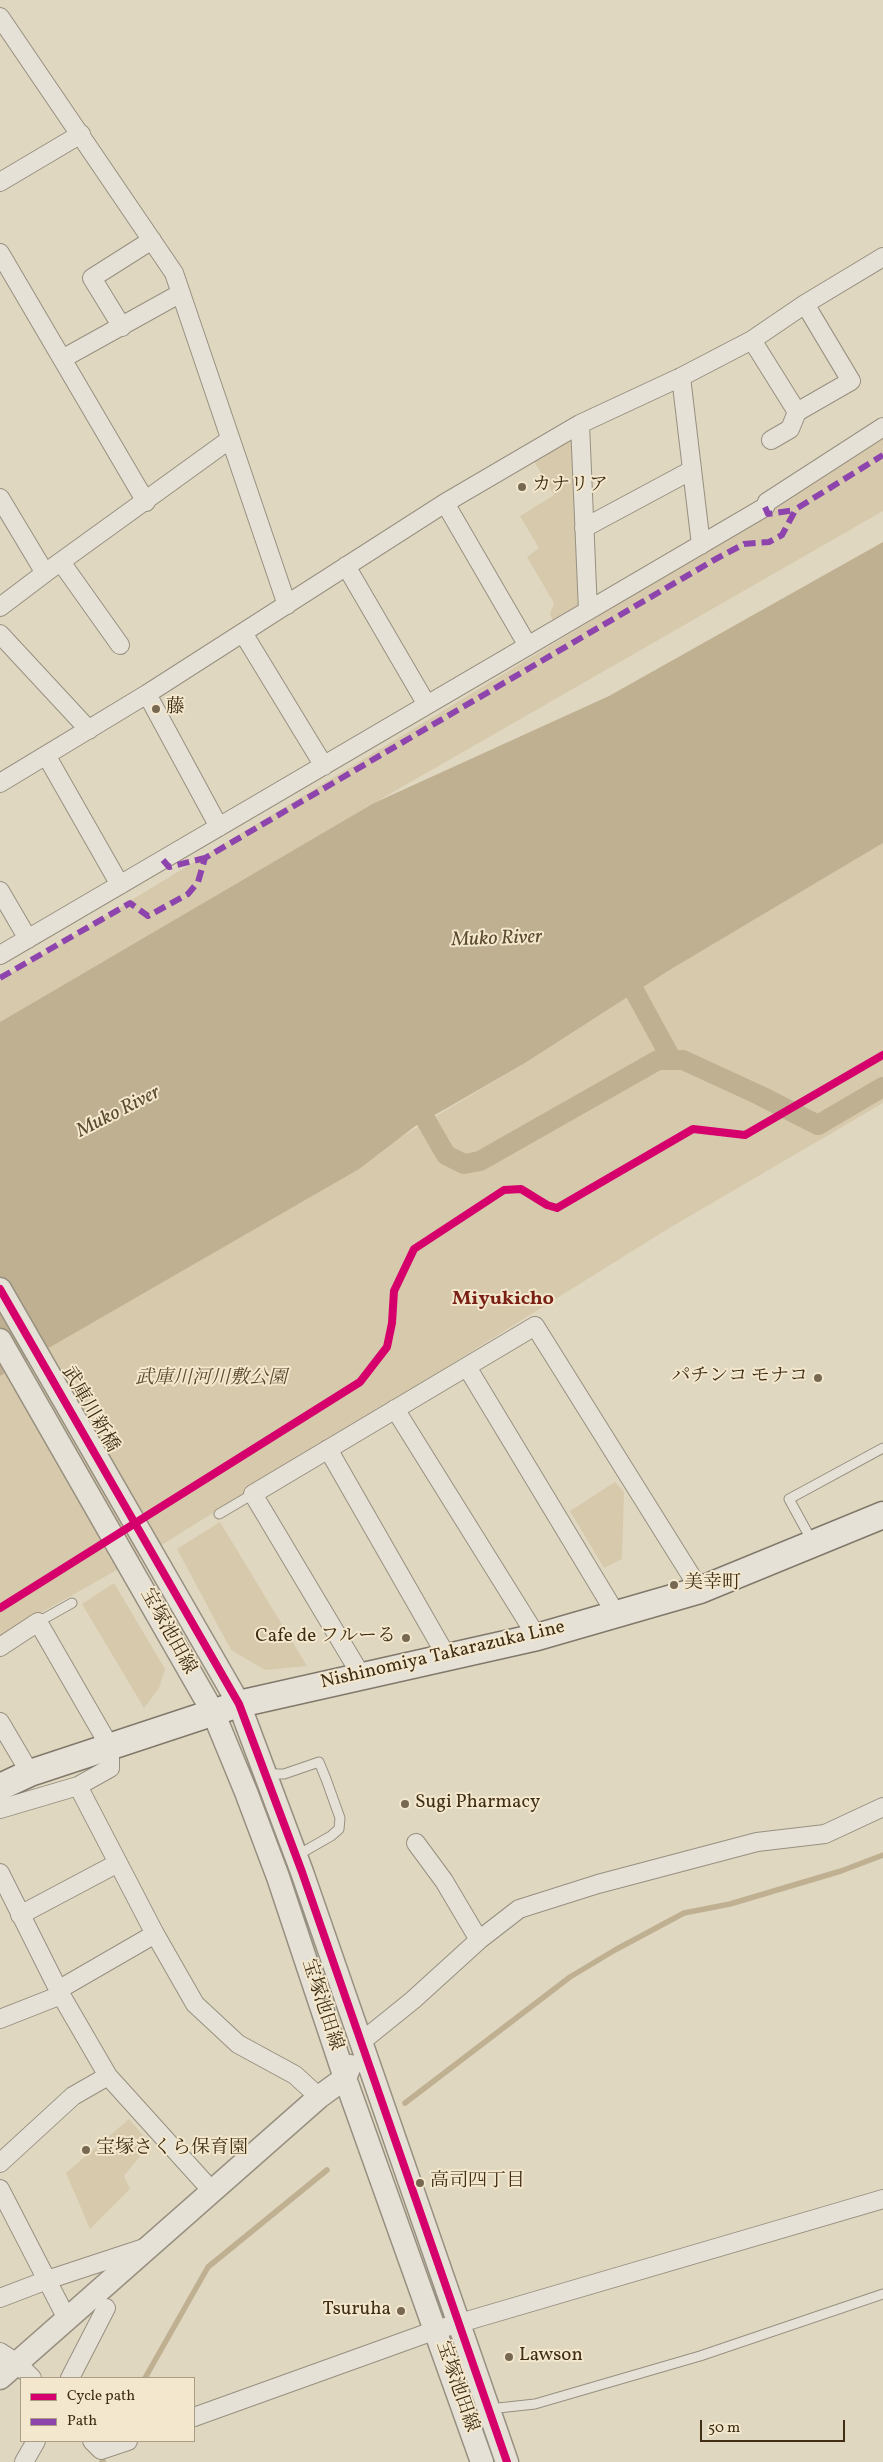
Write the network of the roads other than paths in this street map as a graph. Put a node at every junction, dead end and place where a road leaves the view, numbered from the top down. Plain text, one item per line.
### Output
1 (1, 22) edge
2 (81, 134) junction
3 (0, 182) edge
4 (152, 240) junction
5 (0, 253) edge
6 (883, 257) edge
7 (181, 293) junction
8 (805, 304) junction
9 (122, 326) junction
10 (752, 340) junction
11 (62, 359) junction
12 (681, 377) junction
13 (797, 412) junction
14 (580, 424) junction
15 (883, 427) edge
16 (229, 440) junction
17 (770, 440) dead end
18 (692, 470) junction
19 (0, 498) edge
20 (146, 502) junction
21 (445, 503) junction
22 (584, 528) junction
23 (701, 545) junction
24 (61, 562) junction
25 (346, 566) junction
26 (45, 573) junction
27 (287, 605) junction
28 (0, 607) edge
29 (588, 611) junction
30 (244, 633) junction
31 (0, 634) edge
32 (120, 645) dead end
33 (528, 646) junction
34 (147, 694) junction
35 (427, 705) junction
36 (89, 730) junction
37 (46, 755) junction
38 (324, 766) junction
39 (0, 783) edge
40 (219, 827) junction
41 (120, 885) junction
42 (0, 891) edge
43 (28, 939) junction
44 (0, 955) edge
45 (0, 1289) edge
46 (0, 1340) edge
47 (467, 1366) junction
48 (395, 1410) junction
49 (883, 1448) edge
50 (328, 1450) junction
51 (253, 1494) junction
52 (219, 1514) dead end
53 (883, 1515) edge
54 (814, 1544) junction
55 (700, 1590) junction
56 (72, 1603) dead end
57 (616, 1614) junction
58 (38, 1622) junction
59 (537, 1637) junction
60 (0, 1647) edge
61 (447, 1657) junction
62 (361, 1675) junction
63 (239, 1704) junction
64 (212, 1712) junction
65 (0, 1722) edge
66 (110, 1747) junction
67 (30, 1774) junction
68 (266, 1774) junction
69 (78, 1786) junction
70 (0, 1787) edge
71 (883, 1807) edge
72 (0, 1809) edge
73 (416, 1843) dead end
74 (296, 1857) junction
75 (118, 1863) junction
76 (2, 1883) edge
77 (20, 1915) junction
78 (155, 1934) junction
79 (479, 1940) junction
80 (59, 1993) junction
81 (0, 2019) edge
82 (361, 2042) junction
83 (108, 2076) junction
84 (345, 2078) junction
85 (318, 2097) junction
86 (0, 2163) edge
87 (0, 2189) edge
88 (212, 2191) junction
89 (883, 2199) edge
90 (149, 2247) junction
91 (47, 2280) junction
92 (883, 2294) edge
93 (0, 2298) edge
94 (106, 2308) dead end
95 (67, 2319) junction
96 (459, 2323) junction
97 (436, 2330) junction
98 (16, 2364) edge
99 (71, 2377) edge
100 (0, 2378) edge
101 (489, 2409) junction
102 (195, 2417) edge
103 (35, 2442) edge
104 (93, 2442) edge
105 (125, 2442) edge
106 (24, 2462) edge
107 (482, 2462) edge
108 (507, 2462) edge

1 - 2 street
2 - 3 street
2 - 4 street
4 - 7 street
4 - 9 street
5 - 11 street
6 - 8 street
7 - 9 street
7 - 16 street
8 - 10 street
8 - 13 street
9 - 11 street
10 - 12 street
10 - 13 street
11 - 20 street
12 - 14 street
12 - 18 street
13 - 17 street
14 - 21 street
14 - 22 street
15 - 23 street
16 - 20 street
16 - 27 street
18 - 22 street
18 - 23 street
19 - 26 street
20 - 24 street
21 - 25 street
21 - 33 street
22 - 29 street
23 - 29 street
24 - 26 street
24 - 32 street
25 - 27 street
25 - 35 street
26 - 28 street
27 - 30 street
29 - 33 street
30 - 34 street
30 - 38 street
31 - 36 street
33 - 35 street
34 - 36 street
34 - 40 street
35 - 38 street
36 - 37 street
37 - 39 street
37 - 41 street
38 - 40 street
40 - 41 street
41 - 43 street
42 - 43 street
43 - 44 street
45 - 63 street, 武庫川新橋
46 - 64 street, 宝塚池田線
47 - 48 street
47 - 55 street
47 - 57 street
48 - 50 street
48 - 59 street
49 - 54 lane
50 - 51 street
50 - 61 street
51 - 52 lane
51 - 62 street
53 - 54 main road, Nishinomiya Takarazuka Line
54 - 55 main road, Nishinomiya Takarazuka Line
55 - 57 main road, Nishinomiya Takarazuka Line
56 - 58 lane
57 - 59 main road, Nishinomiya Takarazuka Line
58 - 60 street
58 - 66 street
59 - 61 main road, Nishinomiya Takarazuka Line
61 - 62 main road, Nishinomiya Takarazuka Line
62 - 63 main road, Nishinomiya Takarazuka Line
63 - 64 main road, Nishinomiya Takarazuka Line
63 - 68 street, 武庫川新橋
64 - 66 main road, Nishinomiya Takarazuka Line
64 - 84 street, 宝塚池田線
65 - 67 street
66 - 67 main road, Nishinomiya Takarazuka Line
66 - 69 street
67 - 70 main road, Nishinomiya Takarazuka Line
68 - 74 street, 武庫川新橋
68 - 74 lane
69 - 72 street
69 - 75 street
71 - 79 street
73 - 79 street
74 - 82 street, 武庫川新橋
75 - 77 street
75 - 78 street
76 - 77 street
77 - 80 street
78 - 80 street
78 - 85 street
79 - 82 street
80 - 81 street
80 - 83 street
82 - 84 street
82 - 96 street, 武庫川新橋
83 - 86 street
83 - 88 street
84 - 85 street
84 - 97 street, 宝塚池田線
85 - 88 street
87 - 91 street
88 - 90 street
89 - 96 street
90 - 91 street
90 - 95 street
91 - 93 street
91 - 95 street
92 - 101 lane
94 - 99 street
95 - 98 street
96 - 97 street
96 - 101 street, 武庫川新橋
97 - 102 street
97 - 107 street, 宝塚池田線
98 - 100 street
101 - 108 street, 武庫川新橋
103 - 106 street
104 - 105 street

